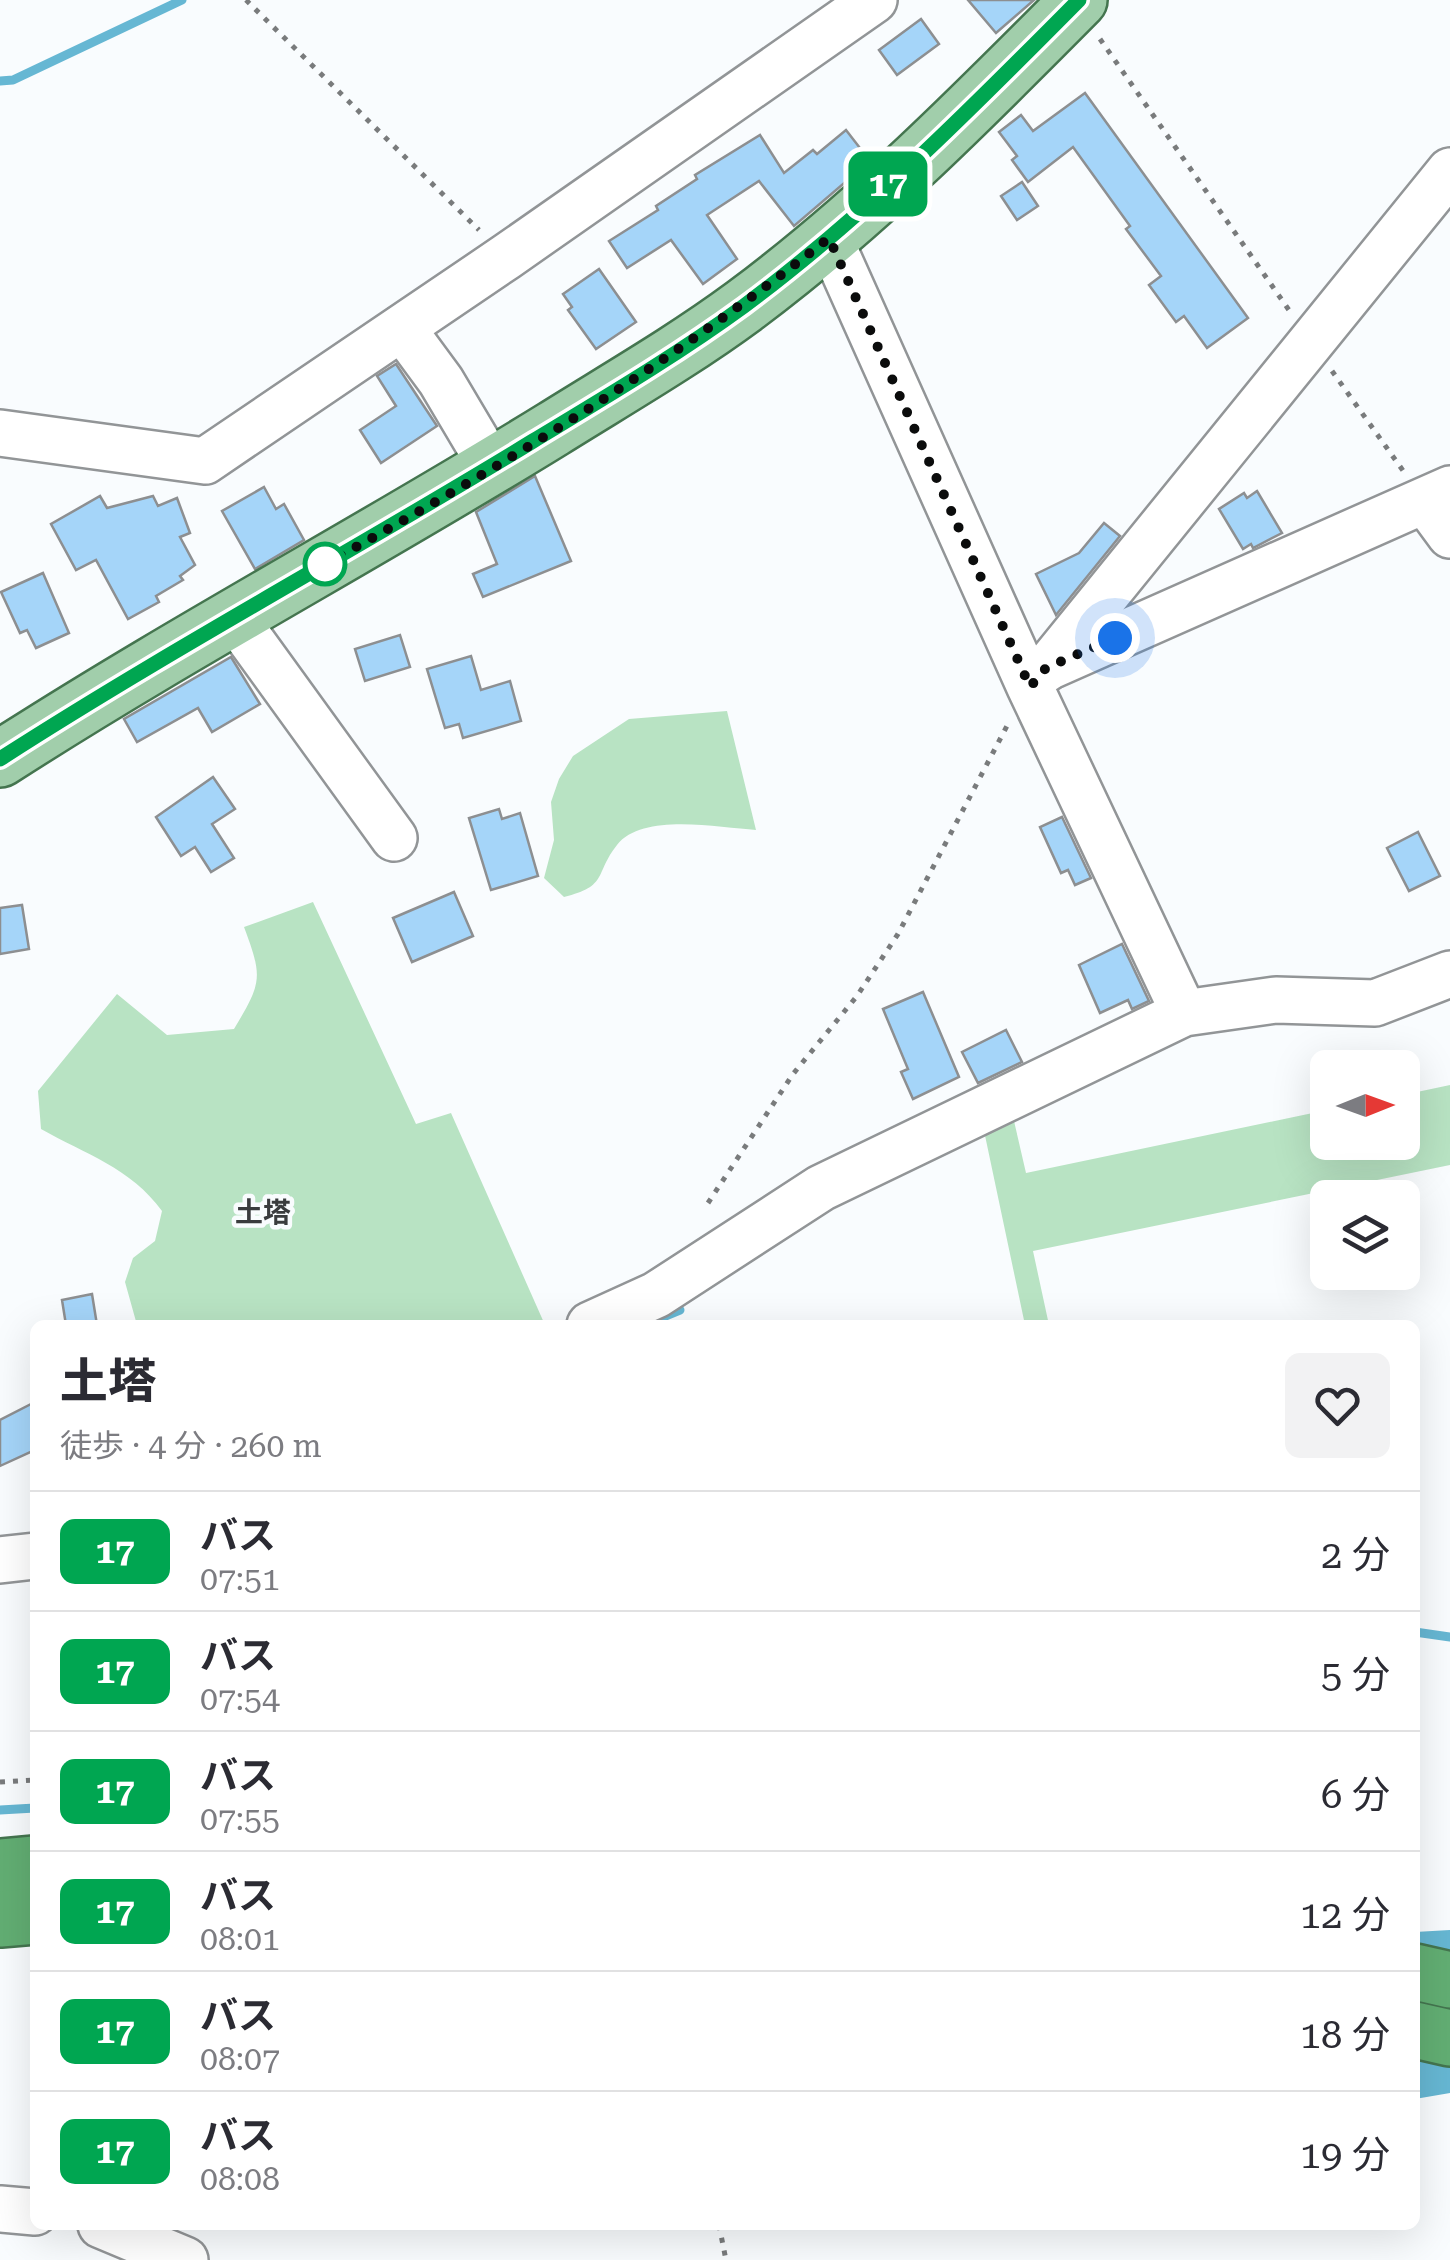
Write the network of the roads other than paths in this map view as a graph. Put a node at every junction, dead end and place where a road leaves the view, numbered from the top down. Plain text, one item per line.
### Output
1 (874, 0) edge
2 (1077, 2) edge
3 (1450, 172) edge
4 (829, 238) junction
5 (402, 328) junction
6 (0, 433) edge
7 (492, 467) junction
8 (1442, 509) edge
9 (234, 617) junction
10 (1038, 678) junction
11 (0, 759) edge
12 (394, 838) dead end
13 (1450, 974) edge
14 (1184, 1013) junction
15 (601, 1320) edge
16 (30, 1557) edge
17 (0, 1560) edge
18 (30, 1864) edge
19 (0, 1867) edge
20 (30, 1916) edge
21 (0, 1919) edge
22 (1420, 1973) edge
23 (1450, 1980) edge
24 (1420, 2031) edge
25 (1450, 2038) edge
26 (0, 2210) edge
27 (30, 2212) edge
28 (113, 2230) edge
29 (185, 2260) edge

1 - 5 street
2 - 4 main road
3 - 10 street
4 - 7 main road
4 - 10 street
5 - 6 street
5 - 7 street
7 - 9 main road
8 - 10 street
9 - 11 main road
9 - 12 street
10 - 14 street
13 - 14 street
14 - 15 street
16 - 17 street
18 - 19 highway
20 - 21 highway
22 - 23 highway
24 - 25 highway
26 - 27 street
28 - 29 street

